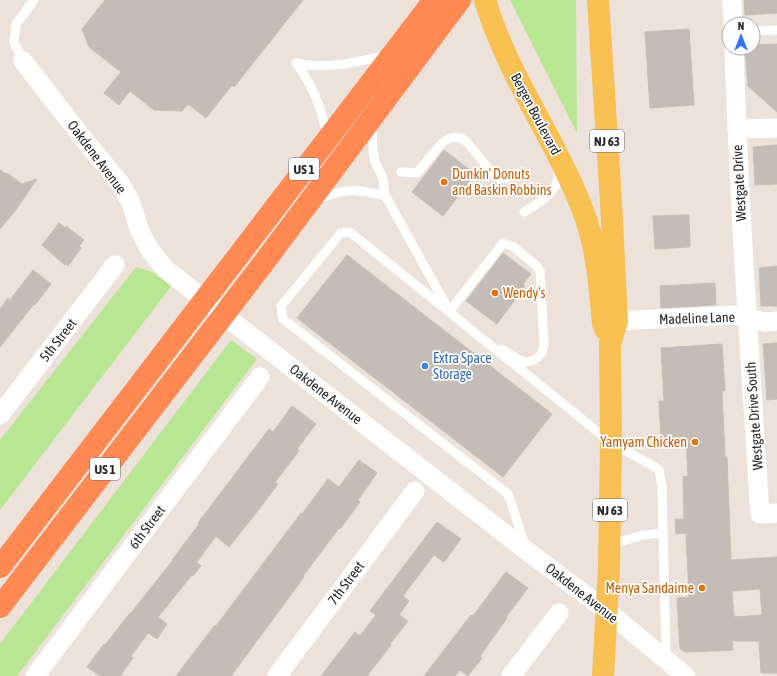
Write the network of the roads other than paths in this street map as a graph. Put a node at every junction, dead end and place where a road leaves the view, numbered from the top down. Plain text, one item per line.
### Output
1 (34, 0) edge
2 (434, 0) edge
3 (460, 0) edge
4 (485, 0) edge
5 (598, 0) edge
6 (732, 0) edge
7 (733, 16) edge
8 (777, 30) edge
9 (761, 31) edge
10 (392, 54) junction
11 (734, 56) edge
12 (23, 61) joint
13 (371, 119) junction
14 (777, 128) edge
15 (737, 129) junction
16 (327, 139) junction
17 (557, 153) junction
18 (401, 172) dead end
19 (507, 178) dead end
20 (385, 195) junction
21 (305, 206) junction
22 (524, 212) dead end
23 (115, 265) dead end
24 (449, 312) junction
25 (747, 318) junction
26 (617, 321) junction
27 (777, 321) edge
28 (475, 332) junction
29 (610, 344) junction
30 (260, 377) dead end
31 (0, 415) edge
32 (611, 443) junction
33 (415, 491) dead end
34 (769, 514) edge
35 (663, 533) junction
36 (609, 545) junction
37 (527, 551) junction
38 (0, 567) edge
39 (0, 607) edge
40 (607, 611) junction
41 (559, 613) dead end
42 (666, 660) junction
43 (34, 676) edge
44 (277, 676) edge
45 (511, 676) edge
46 (603, 676) edge
47 (686, 676) edge

1 - 12 lane
2 - 10 highway, US 1
3 - 13 highway, US 1
4 - 17 main road, Bergen Boulevard / NJ 63
5 - 26 main road, Bergen Boulevard / NJ 63
6 - 7 street
8 - 9 lane
10 - 16 highway, US 1
10 - 16 lane
11 - 15 street, Westgate Drive
12 - 37 street, Oakdene Avenue
13 - 20 lane
13 - 21 highway, US 1
14 - 15 street
15 - 25 street, Westgate Drive
16 - 38 highway, US 1
17 - 22 lane
17 - 29 main road, Bergen Boulevard / NJ 63
18 - 19 lane
20 - 21 lane
20 - 24 lane
21 - 39 highway, US 1
23 - 31 street, 5th Street
24 - 28 lane
24 - 28 lane
24 - 37 lane
25 - 26 street, Madeline Lane
25 - 27 street, Madeline Lane
25 - 34 street, Westgate Drive South
26 - 29 main road, Bergen Boulevard / NJ 63
28 - 32 lane
29 - 32 main road, Bergen Boulevard / NJ 63
30 - 43 street, 6th Street
32 - 35 lane
32 - 36 main road, Bergen Boulevard / NJ 63
33 - 44 street, 7th Street
35 - 36 lane
35 - 42 lane
36 - 40 main road, Bergen Boulevard / NJ 63
37 - 40 street, Oakdene Avenue
40 - 42 street, Oakdene Avenue
40 - 46 main road, Bergen Boulevard / NJ 63
41 - 45 street
42 - 47 street, Oakdene Avenue

